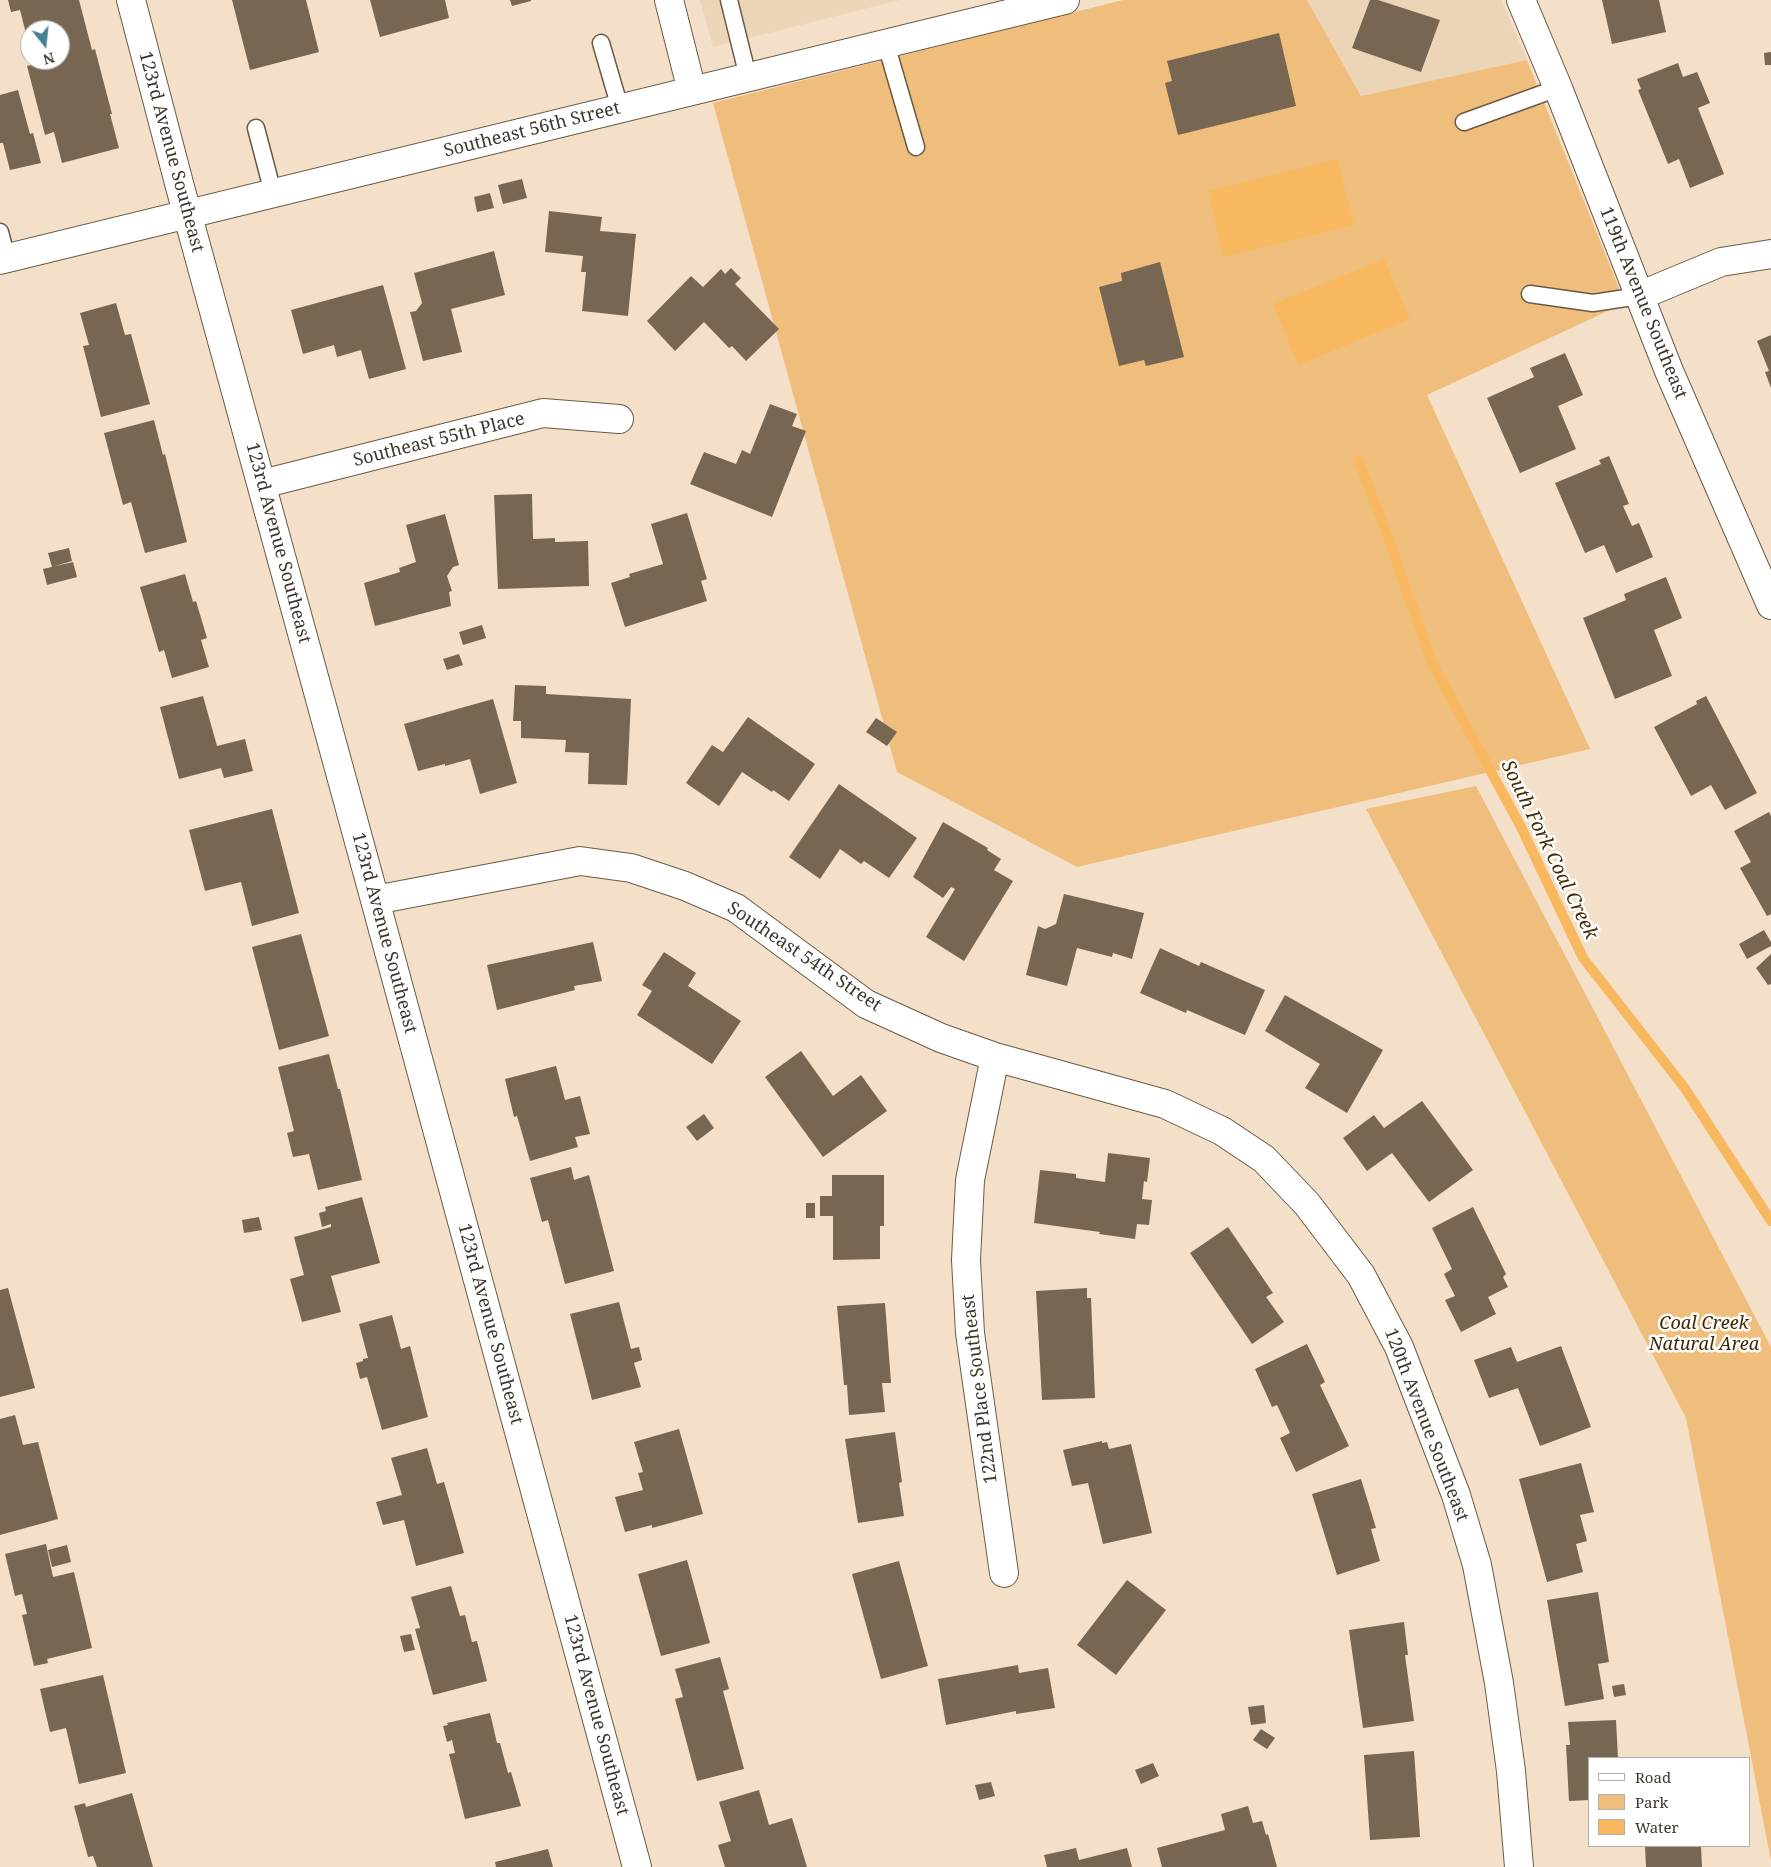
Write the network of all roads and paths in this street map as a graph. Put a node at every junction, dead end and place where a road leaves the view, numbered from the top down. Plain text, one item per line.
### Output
1 (131, 0) edge
2 (669, 0) edge
3 (730, 0) edge
4 (1521, 0) edge
5 (1047, 2) edge
6 (601, 43) dead end
7 (886, 44) junction
8 (748, 77) junction
9 (1558, 88) junction
10 (692, 91) junction
11 (620, 108) junction
12 (1464, 122) dead end
13 (256, 128) dead end
14 (916, 147) dead end
15 (273, 193) junction
16 (187, 214) junction
17 (0, 232) edge
18 (1771, 254) edge
19 (4, 259) edge
20 (1530, 294) dead end
21 (1639, 296) junction
22 (618, 418) dead end
23 (262, 484) junction
24 (1771, 605) edge
25 (376, 900) junction
26 (994, 1057) junction
27 (1004, 1573) dead end
28 (637, 1867) edge
29 (1518, 1867) edge

1 - 16 street, 123rd Avenue Southeast
2 - 10 street
3 - 8 lane
4 - 9 street, 119th Avenue Southeast
5 - 7 street, Southeast 56th Street
6 - 11 lane
7 - 8 street, Southeast 56th Street
7 - 14 lane
8 - 10 street, Southeast 56th Street
9 - 12 lane
9 - 21 street, 119th Avenue Southeast
10 - 11 street, Southeast 56th Street
11 - 15 street, Southeast 56th Street
13 - 15 lane
15 - 16 street, Southeast 56th Street
16 - 19 street, Southeast 56th Street
16 - 23 street, 123rd Avenue Southeast
17 - 19 lane
18 - 21 street
20 - 21 lane
21 - 24 street, 119th Avenue Southeast
22 - 23 street, Southeast 55th Place
23 - 25 street, 123rd Avenue Southeast
25 - 26 street, Southeast 54th Street
25 - 28 street, 123rd Avenue Southeast
26 - 27 street, 122nd Place Southeast
26 - 29 street, 120th Avenue Southeast

